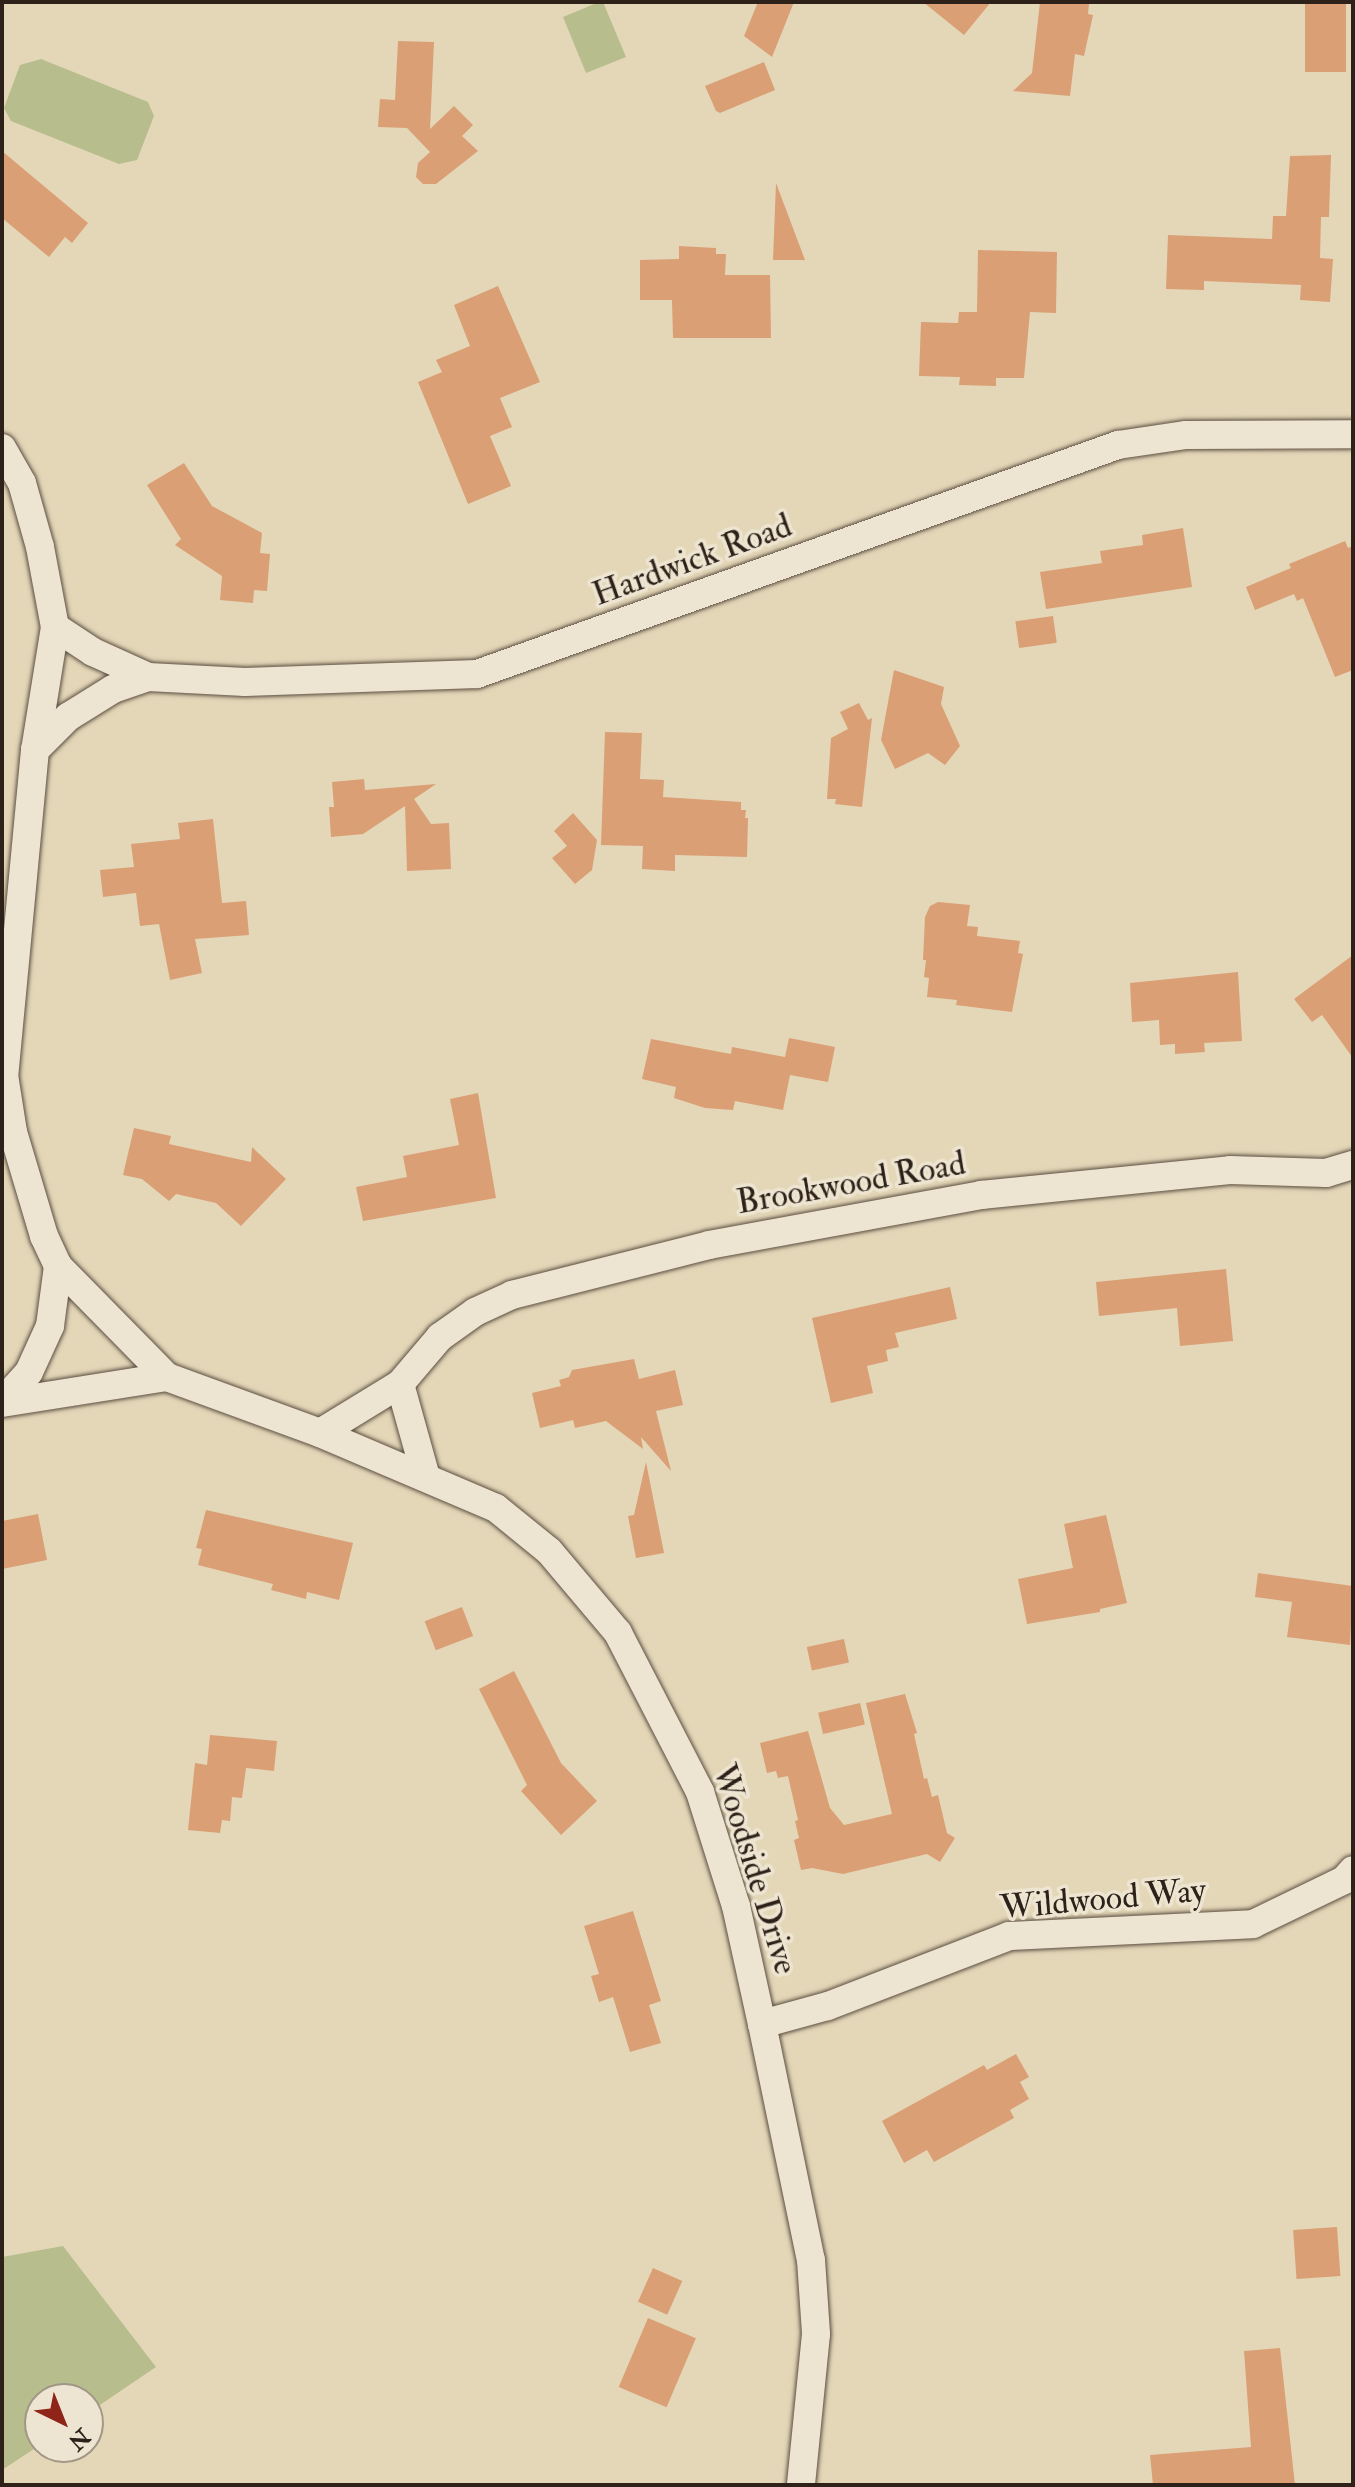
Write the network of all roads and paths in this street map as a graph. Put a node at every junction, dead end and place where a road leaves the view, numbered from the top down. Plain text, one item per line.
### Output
1 (1353, 434) edge
2 (2, 448) edge
3 (55, 627) junction
4 (148, 677) junction
5 (35, 750) junction
6 (1353, 1165) edge
7 (58, 1266) junction
8 (167, 1377) junction
9 (400, 1384) junction
10 (2, 1403) edge
11 (320, 1433) junction
12 (426, 1477) junction
13 (1353, 1870) edge
14 (762, 2024) junction
15 (801, 2485) edge

1 - 4 street, Hardwick Road
2 - 3 street, Woodside Drive
3 - 4 street, Hardwick Road
3 - 5 street, Woodside Drive
4 - 5 street
5 - 7 street, Woodside Drive
6 - 9 street, Brookwood Road
7 - 8 street, Woodside Drive
7 - 10 street
8 - 10 street
8 - 11 street, Woodside Drive
9 - 11 street, Brookwood Road
9 - 12 street
11 - 12 street, Woodside Drive
12 - 14 street, Woodside Drive
13 - 14 street, Wildwood Way
14 - 15 street, Woodside Drive

